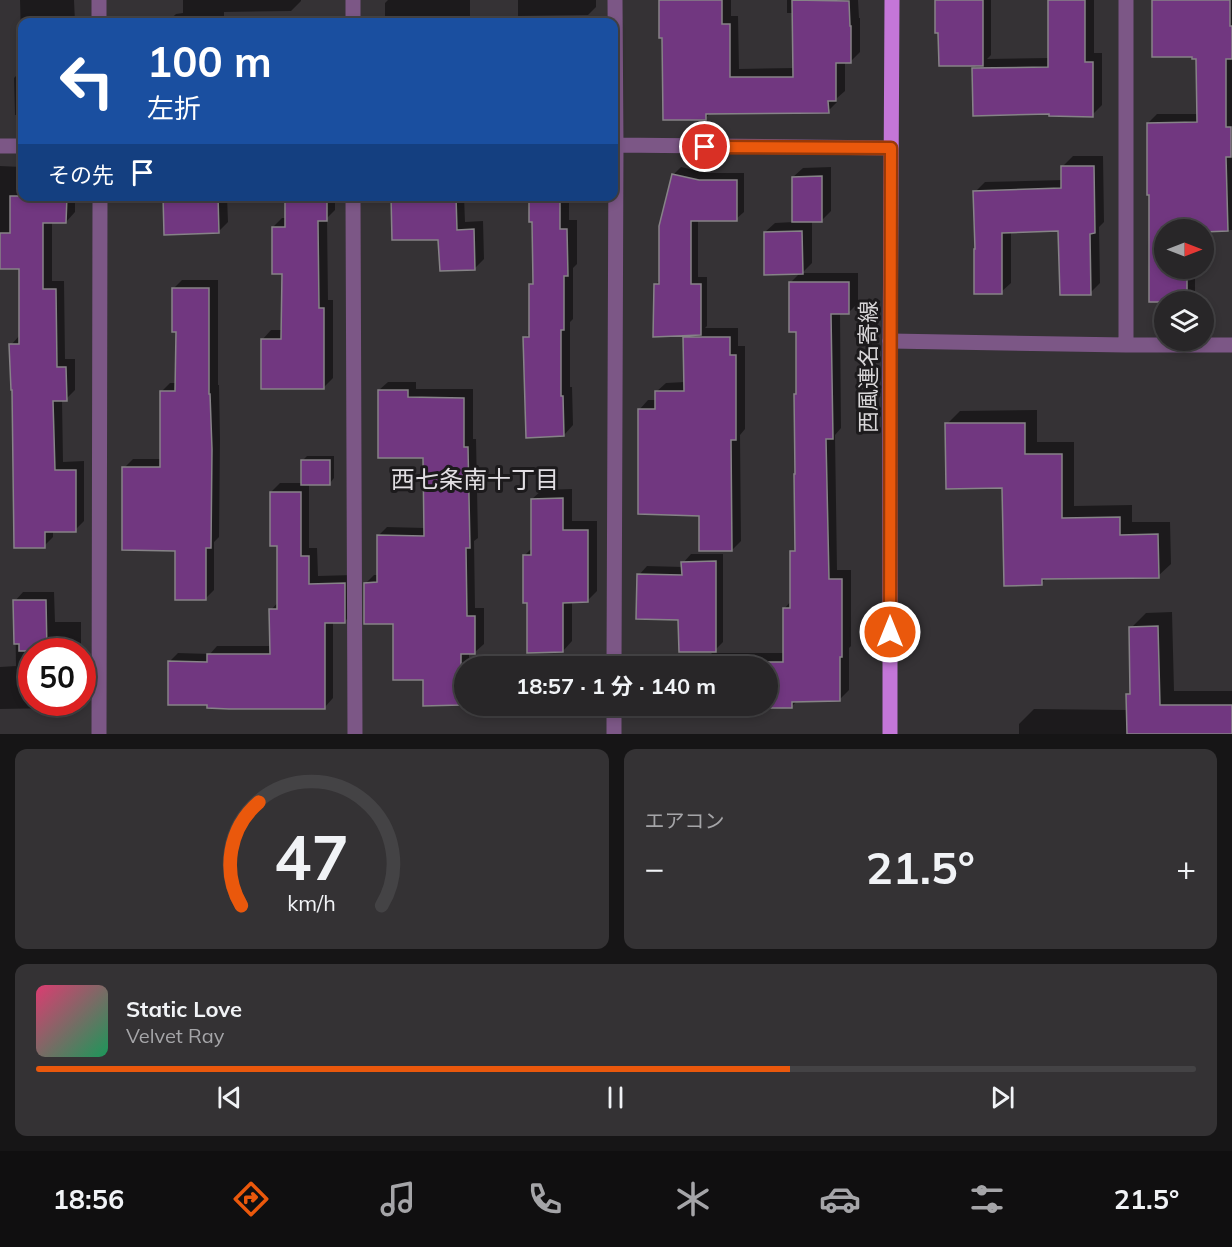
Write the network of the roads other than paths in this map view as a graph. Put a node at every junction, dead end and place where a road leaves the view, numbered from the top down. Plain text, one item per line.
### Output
1 (99, 0) edge
2 (353, 0) edge
3 (615, 0) edge
4 (892, 0) edge
5 (1126, 0) edge
6 (99, 18) edge
7 (353, 18) edge
8 (615, 18) edge
9 (618, 145) edge
10 (0, 146) edge
11 (18, 146) edge
12 (891, 148) junction
13 (100, 201) edge
14 (353, 201) edge
15 (615, 201) edge
16 (890, 340) junction
17 (1126, 345) junction
18 (1232, 345) edge
19 (614, 656) edge
20 (614, 716) edge
21 (99, 734) edge
22 (355, 734) edge
23 (614, 734) edge
24 (890, 734) edge

1 - 6 street
2 - 7 street
3 - 8 street
4 - 12 main road, 西風連名寄線
5 - 17 street
9 - 12 street
10 - 11 street
12 - 16 main road, 西風連名寄線
13 - 21 street
14 - 22 street
15 - 19 street
16 - 17 street
16 - 24 main road, 西風連名寄線
17 - 18 street
20 - 23 street

